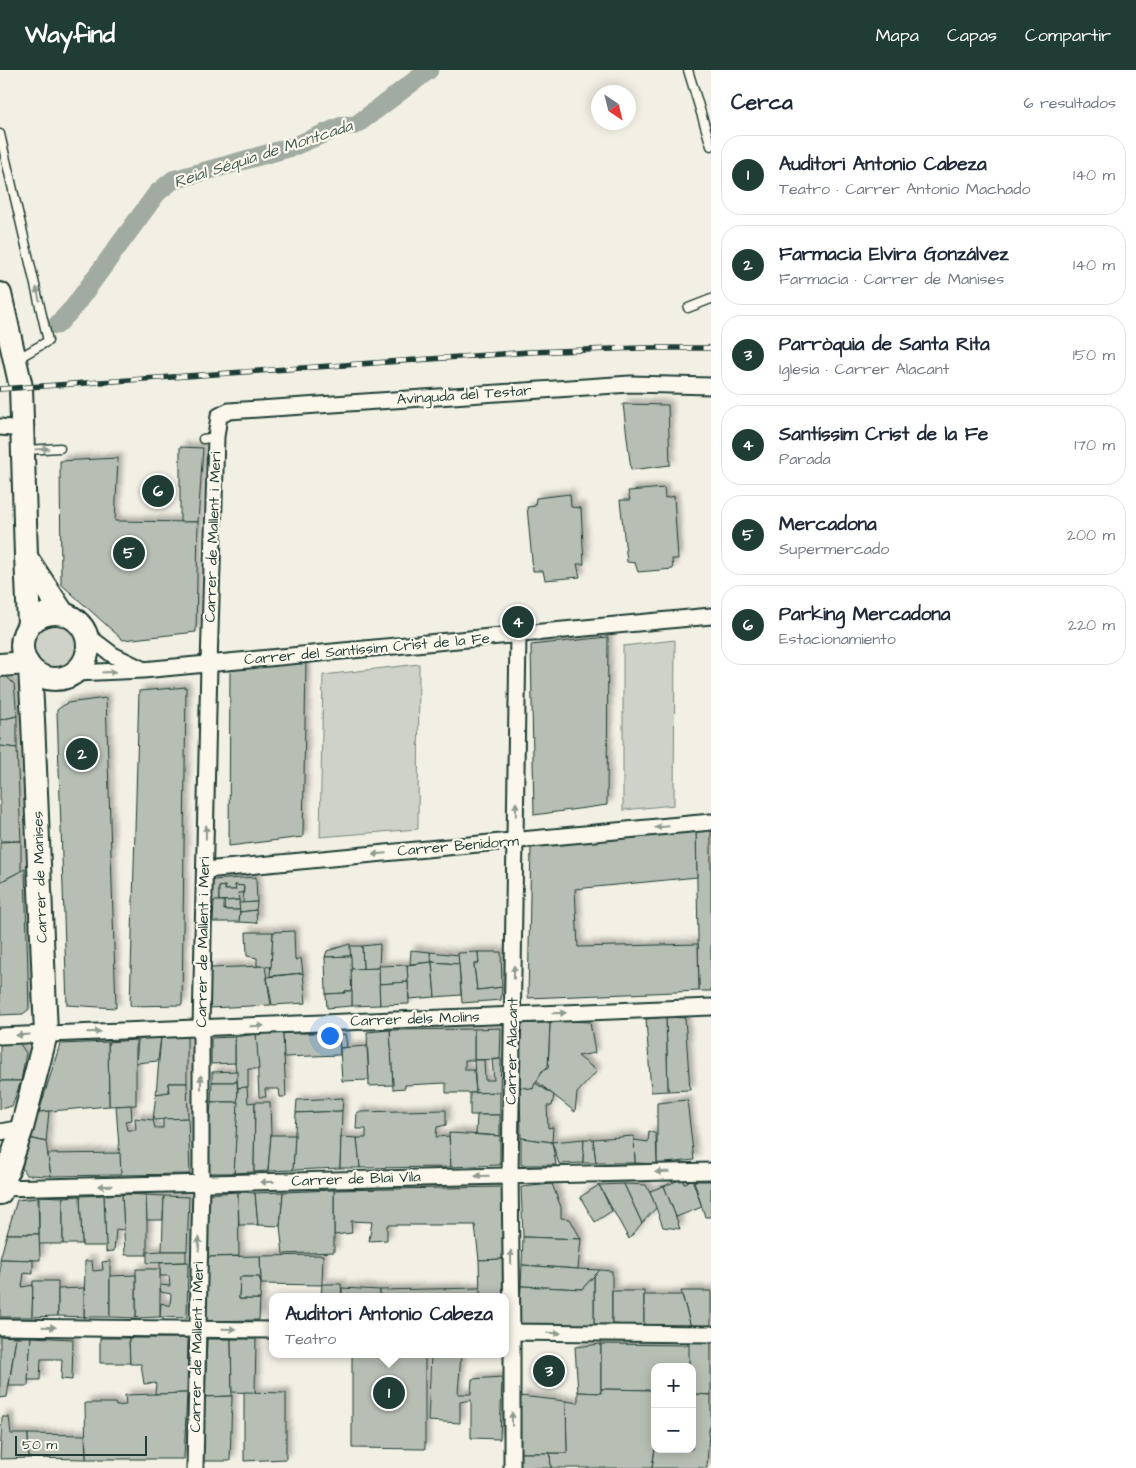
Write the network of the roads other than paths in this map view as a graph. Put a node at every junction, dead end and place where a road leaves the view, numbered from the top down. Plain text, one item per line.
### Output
1 (688, 70) edge
2 (0, 134) edge
3 (711, 146) edge
4 (0, 294) edge
5 (711, 300) edge
6 (688, 308) dead end
7 (16, 360) junction
8 (711, 386) edge
9 (219, 416) joint
10 (0, 427) edge
11 (24, 439) junction
12 (60, 448) dead end
13 (26, 556) junction
14 (62, 612) junction
15 (711, 616) edge
16 (29, 624) junction
17 (518, 635) junction
18 (88, 636) junction
19 (209, 664) junction
20 (0, 665) edge
21 (28, 666) junction
22 (143, 670) junction
23 (65, 676) junction
24 (33, 720) junction
25 (711, 822) edge
26 (516, 841) junction
27 (205, 870) junction
28 (711, 1007) edge
29 (513, 1015) junction
30 (201, 1028) junction
31 (46, 1034) junction
32 (0, 1036) edge
33 (11, 1130) edge
34 (711, 1171) edge
35 (510, 1175) junction
36 (201, 1184) junction
37 (1, 1190) edge
38 (0, 1327) edge
39 (197, 1329) junction
40 (269, 1330) edge
41 (509, 1332) edge
42 (711, 1334) edge
43 (195, 1468) edge
44 (512, 1468) edge

1 - 3 lane
7 -> 2 lane
4 - 7 street
5 - 6 lane
7 - 11 street
8 - 9 street, Avinguda del Testar
9 - 19 street, Carrer de Mallent i Meri
10 - 11 street
11 -> 12 lane
11 - 13 street
13 - 14 street
13 - 16 street
14 - 16 street
14 - 18 street
15 - 17 street, Carrer del Santíssim Crist de la Fe
16 - 21 street
17 - 19 street, Carrer del Santíssim Crist de la Fe
26 -> 17 street, Carrer Alacant
18 - 22 street
18 - 23 street
19 - 22 street, Carrer del Santíssim Crist de la Fe
27 -> 19 street, Carrer de Mallent i Meri
20 - 21 street
21 - 23 street
21 - 24 street, Carrer de Manises
23 -> 22 street, Carrer del Santíssim Crist de la Fe
23 - 24 street, Carrer de Manises
24 - 31 street, Carrer de Manises
25 -> 26 street, Carrer Benidorm
26 -> 27 street, Carrer Benidorm
29 -> 26 street, Carrer Alacant
27 - 30 street, Carrer de Mallent i Meri
29 -> 28 street, Carrer dels Molins
30 -> 29 street, Carrer dels Molins
29 - 35 street, Carrer Alacant
31 -> 30 street, Carrer dels Molins
36 -> 30 street, Carrer de Mallent i Meri
31 -> 32 street, Carrer dels Molins
31 - 33 street, Carrer de Manises
33 - 37 street, Carrer de Manises
34 -> 35 street, Carrer de Blai Vila
35 -> 36 street, Carrer de Blai Vila
41 -> 35 street, Carrer Alacant
36 -> 37 street, Carrer de Blai Vila
39 -> 36 street, Carrer de Mallent i Meri
38 -> 39 street
39 -> 40 street
39 - 43 street, Carrer de Mallent i Meri
41 -> 42 street
44 -> 41 street, Carrer Alacant

